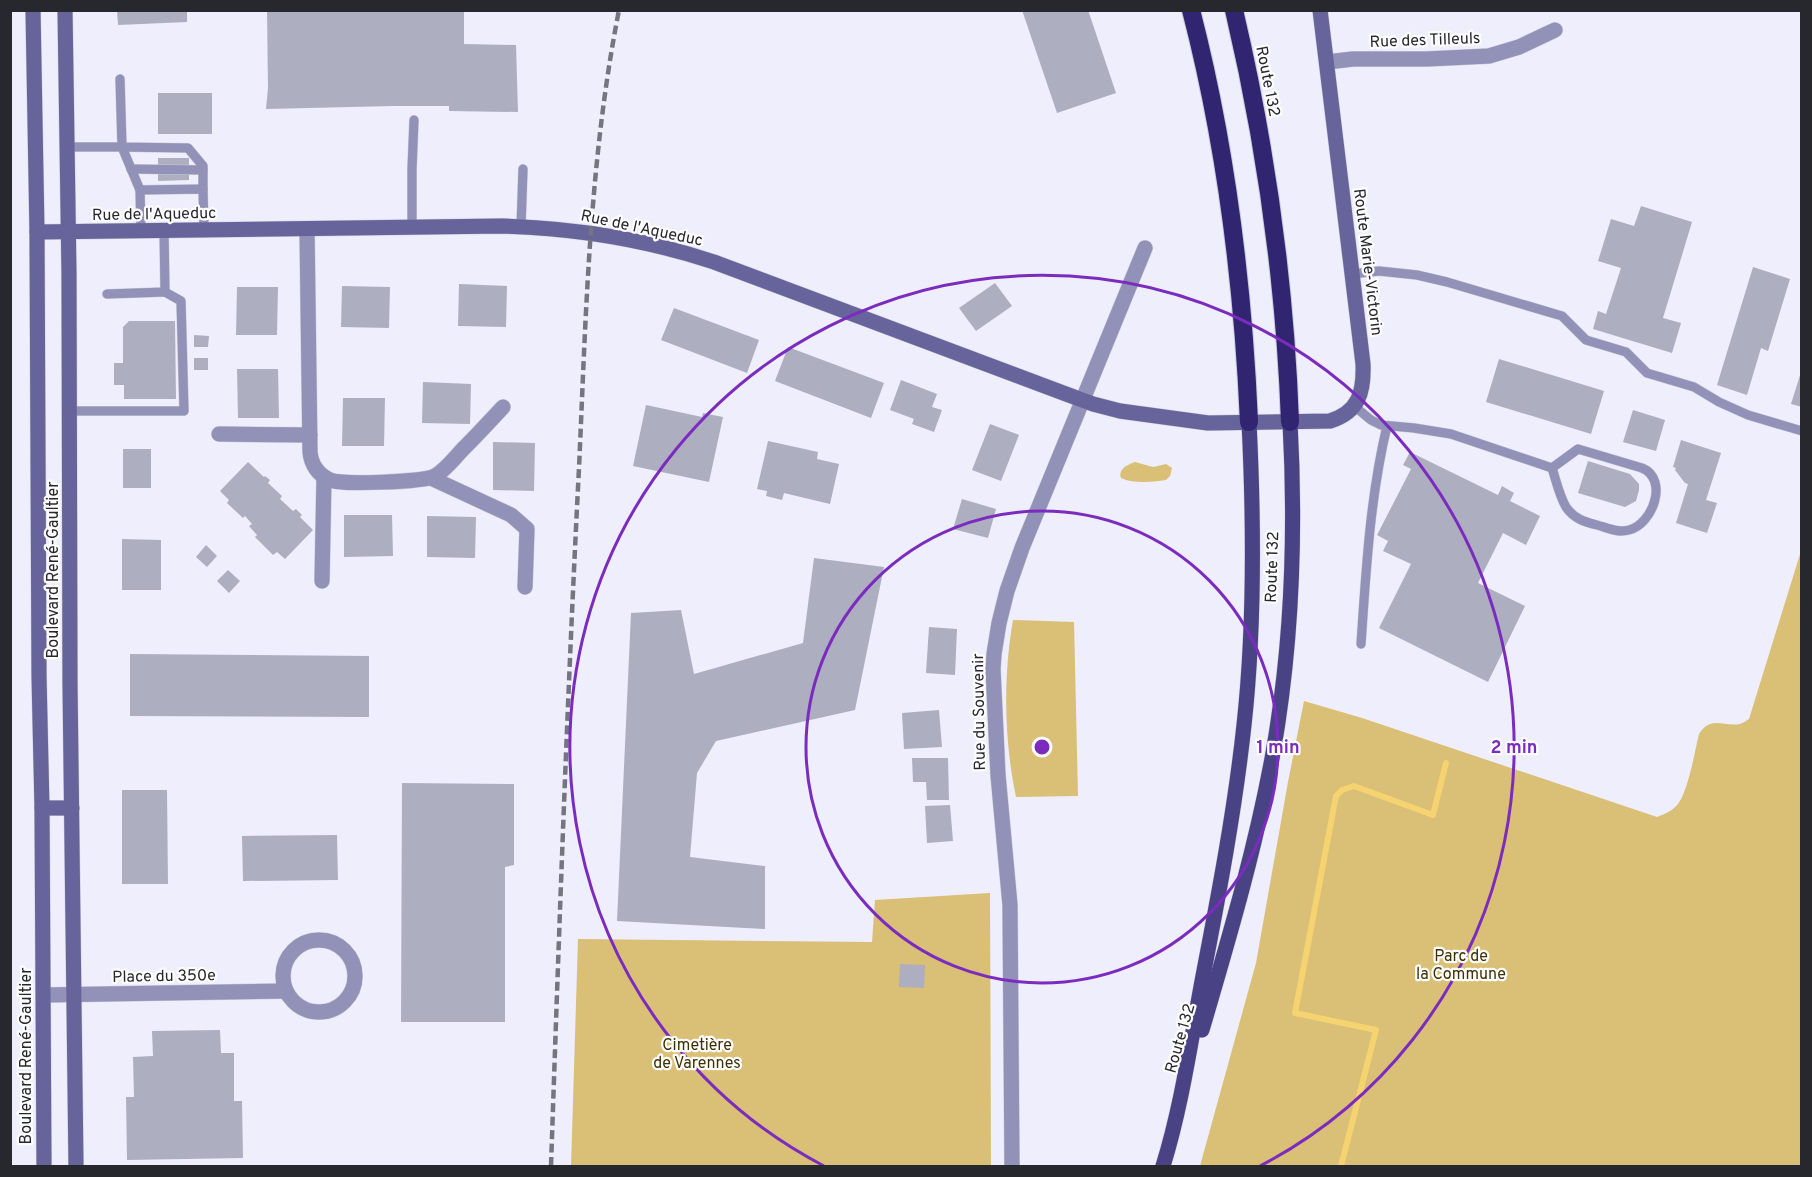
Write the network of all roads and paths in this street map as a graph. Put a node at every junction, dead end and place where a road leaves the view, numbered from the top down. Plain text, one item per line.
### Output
1 (33, 10) edge
2 (65, 10) edge
3 (1191, 10) edge
4 (1234, 10) edge
5 (1320, 10) edge
6 (1556, 30) dead end
7 (1327, 62) junction
8 (120, 79) dead end
9 (414, 120) dead end
10 (68, 147) junction
11 (122, 147) junction
12 (131, 169) junction
13 (523, 169) dead end
14 (203, 170) junction
15 (203, 189) junction
16 (140, 190) junction
17 (521, 227) junction
18 (412, 228) junction
19 (307, 229) junction
20 (164, 230) junction
21 (204, 230) junction
22 (141, 231) junction
23 (37, 232) junction
24 (69, 232) junction
25 (1145, 248) dead end
26 (1352, 274) junction
27 (165, 292) junction
28 (107, 294) dead end
29 (1083, 400) junction
30 (1354, 406) junction
31 (503, 407) dead end
32 (70, 411) junction
33 (1249, 422) junction
34 (1290, 422) junction
35 (1387, 426) junction
36 (1802, 431) edge
37 (219, 434) dead end
38 (310, 435) junction
39 (1552, 468) junction
40 (324, 477) junction
41 (431, 478) junction
42 (322, 581) dead end
43 (525, 587) dead end
44 (1361, 644) dead end
45 (42, 808) junction
46 (72, 808) junction
47 (286, 991) junction
48 (74, 994) junction
49 (44, 995) junction
50 (1176, 1116) junction
51 (44, 1167) edge
52 (76, 1167) edge
53 (1012, 1167) edge
54 (1164, 1167) edge

1 - 23 street, Boulevard René-Gaultier
2 - 10 street, Boulevard René-Gaultier
3 - 33 highway, Route 132
4 - 34 highway, Route 132
5 - 7 street, Route Marie-Victorin
6 - 7 street, Rue des Tilleuls
7 - 26 street, Route Marie-Victorin
8 - 11 lane
9 - 18 lane
10 - 11 lane
10 - 24 street, Boulevard René-Gaultier
11 - 12 lane
11 - 14 lane
12 - 14 lane
12 - 16 lane
13 - 17 lane
14 - 15 lane
15 - 16 lane
15 - 21 lane
16 - 22 lane
17 - 18 street, Rue de l'Aqueduc
17 - 29 street, Rue de l'Aqueduc
18 - 19 street, Rue de l'Aqueduc
19 - 21 street, Rue de l'Aqueduc
19 - 38 street
20 - 21 street, Rue de l'Aqueduc
20 - 22 street, Rue de l'Aqueduc
20 - 27 lane
22 - 24 street, Rue de l'Aqueduc
23 - 24 street, Rue de l'Aqueduc
23 - 45 street, Boulevard René-Gaultier
24 - 32 street, Boulevard René-Gaultier
25 - 29 street, Rue du Souvenir
26 - 30 street, Route Marie-Victorin
26 - 36 lane
27 - 28 lane
27 - 32 lane
29 - 33 street, Rue de l'Aqueduc
29 - 53 street, Rue du Souvenir
30 - 34 street
30 - 35 lane
31 - 41 street
32 - 46 street, Boulevard René-Gaultier
33 - 34 street
33 - 50 main road, Route 132
34 - 50 main road, Route 132
35 - 39 lane
35 - 44 lane
37 - 38 street
38 - 40 street
39 - 39 lane
40 - 41 street
40 - 42 street
41 - 43 street
45 - 46 street
45 - 49 street, Boulevard René-Gaultier
46 - 48 street, Boulevard René-Gaultier
47 - 47 street
47 - 48 street, Place du 350e
48 - 49 street, Place du 350e
48 - 52 street, Boulevard René-Gaultier
49 - 51 street, Boulevard René-Gaultier
50 - 54 main road, Route 132

